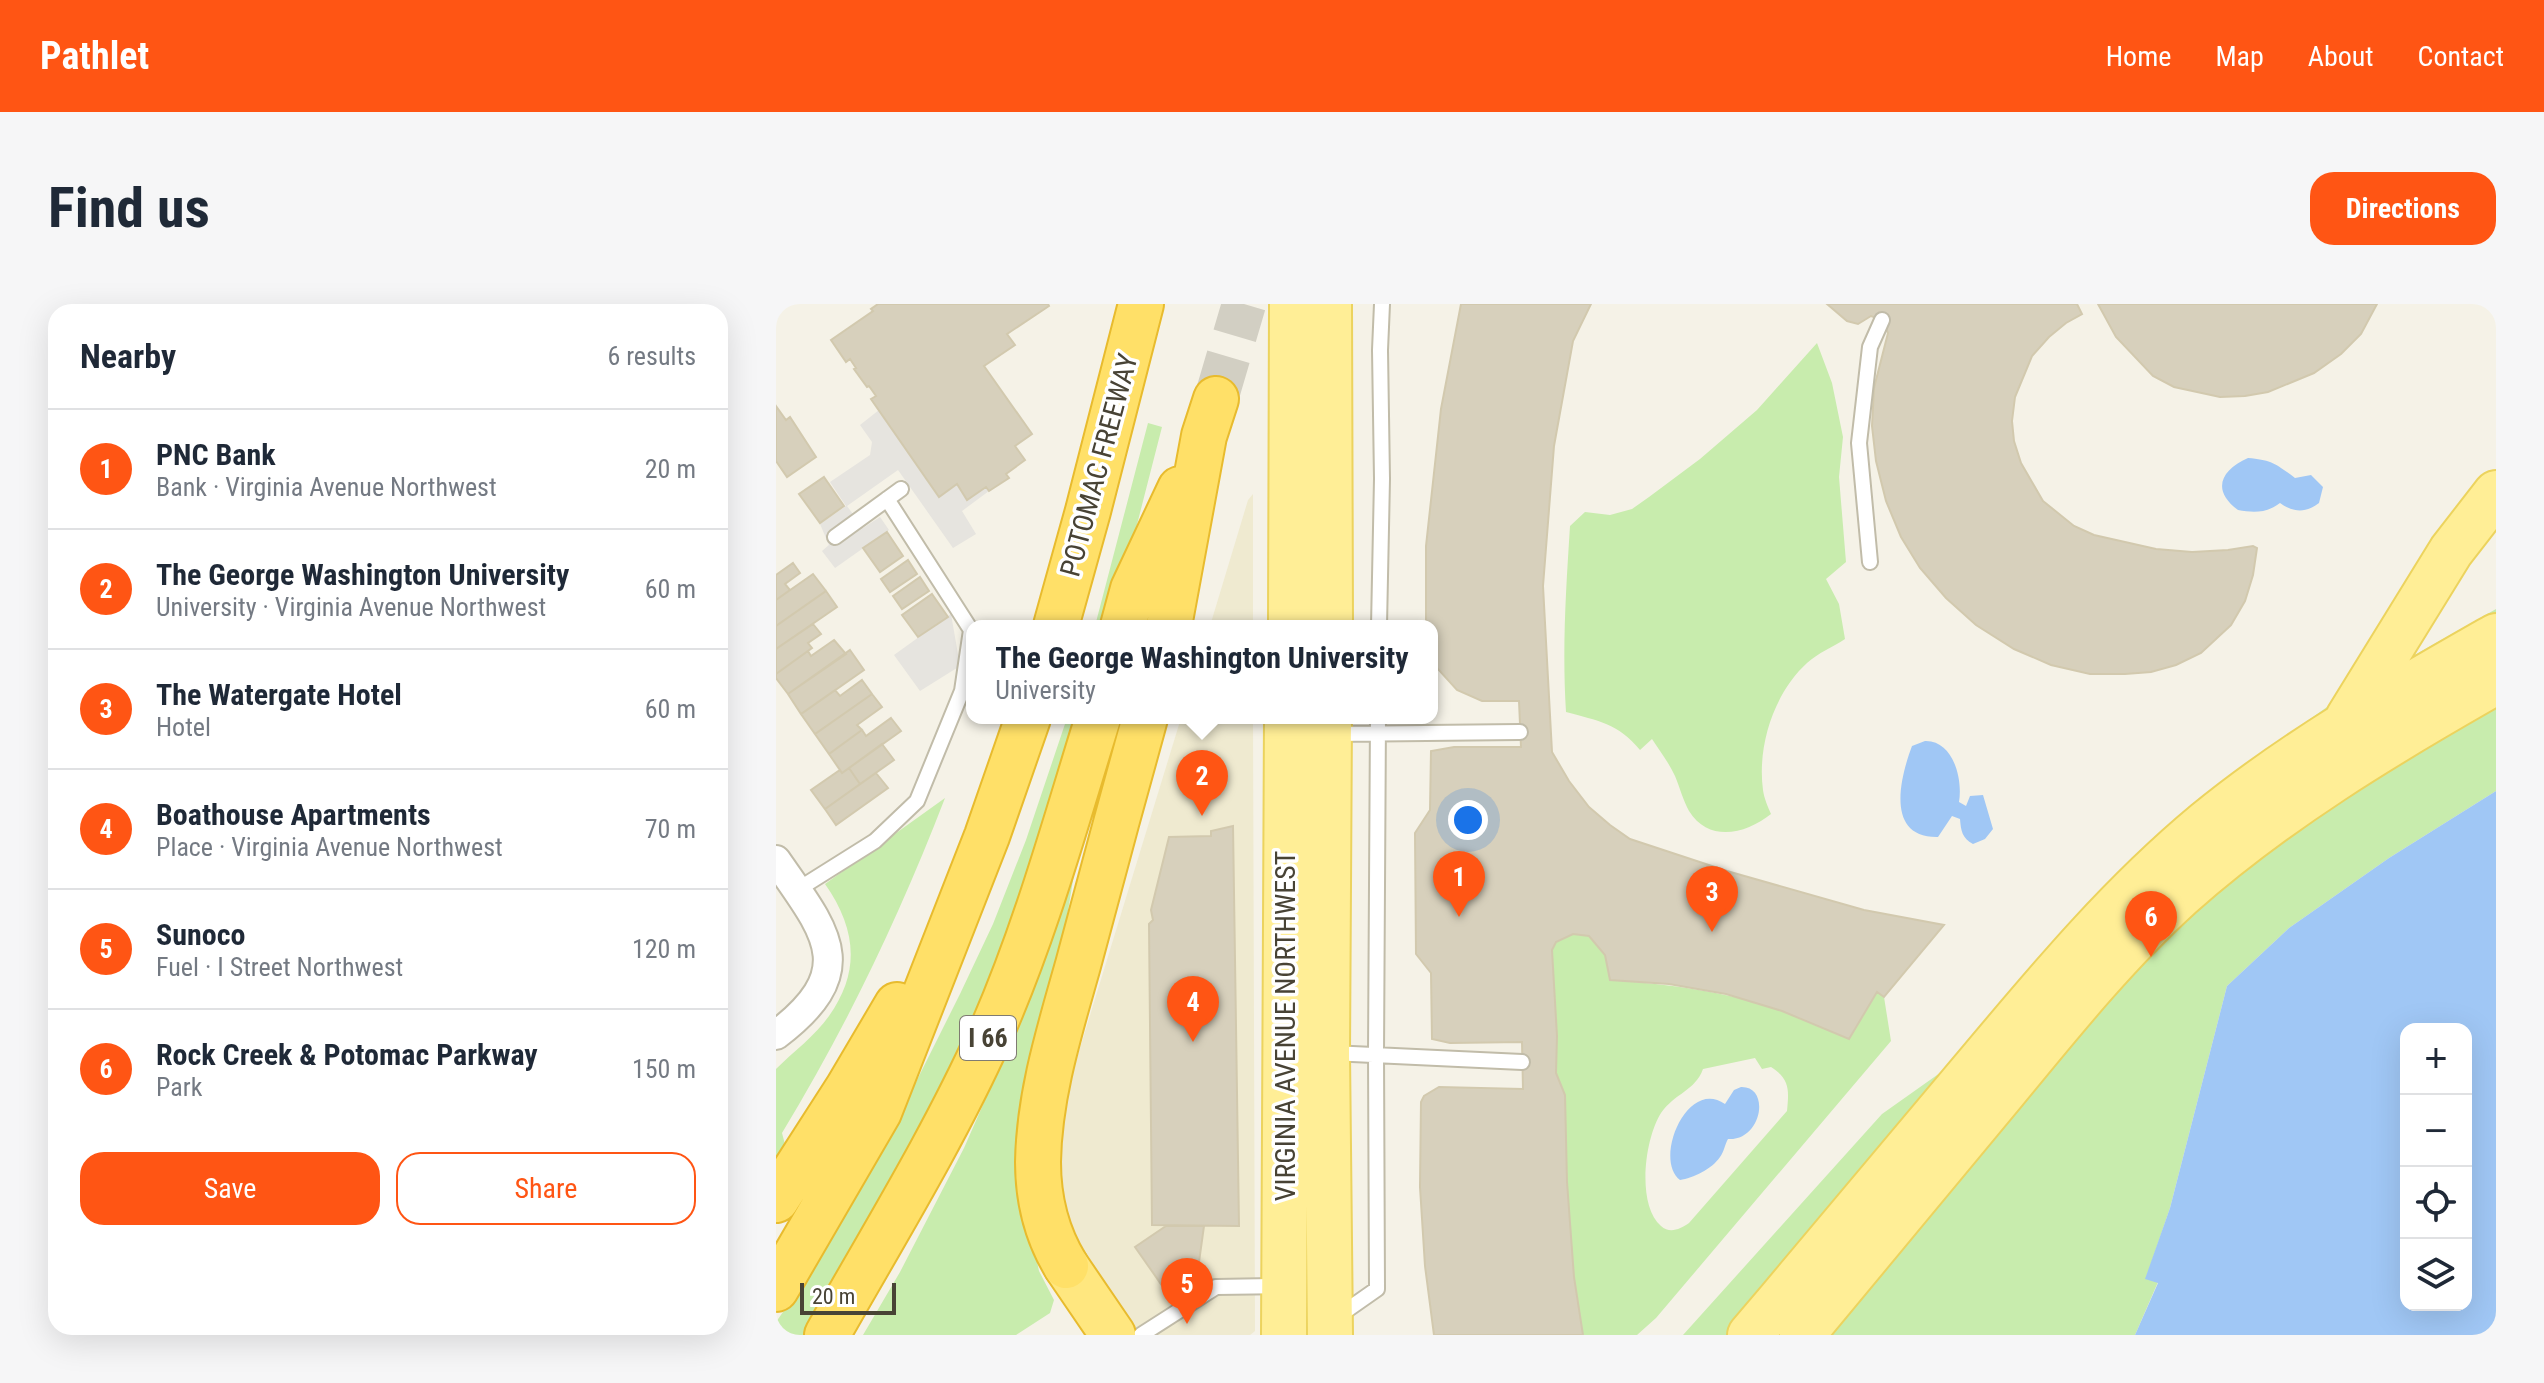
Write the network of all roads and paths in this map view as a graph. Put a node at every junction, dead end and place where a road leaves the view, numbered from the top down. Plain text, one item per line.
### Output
1 (1141, 304) edge
2 (1269, 304) edge
3 (1329, 304) edge
4 (1382, 304) edge
5 (1882, 320) dead end
6 (1292, 323) edge
7 (901, 489) dead end
8 (2496, 493) edge
9 (887, 499) junction
10 (835, 537) dead end
11 (1870, 562) dead end
12 (1058, 620) edge
13 (1125, 620) edge
14 (1170, 620) edge
15 (1291, 620) edge
16 (1330, 620) edge
17 (1379, 620) edge
18 (966, 622) edge
19 (2496, 636) edge
20 (966, 664) edge
21 (2496, 682) edge
22 (1026, 724) edge
23 (1096, 724) edge
24 (1143, 724) edge
25 (1287, 724) edge
26 (1378, 724) edge
27 (1329, 726) edge
28 (2342, 727) junction
29 (1520, 732) dead end
30 (1378, 735) junction
31 (776, 860) edge
32 (797, 890) junction
33 (962, 896) junction
34 (776, 1035) edge
35 (1327, 1053) junction
36 (1376, 1054) junction
37 (1522, 1062) dead end
38 (776, 1200) edge
39 (1284, 1286) junction
40 (776, 1289) edge
41 (1323, 1331) edge
42 (827, 1335) edge
43 (1113, 1335) edge
44 (1141, 1335) edge
45 (1284, 1335) edge
46 (1750, 1335) edge
47 (1802, 1335) edge

1 - 12 highway, POTOMAC FREEWAY
2 - 6 main road
3 - 16 main road
4 - 17 lane
5 - 11 lane
6 - 15 main road
7 - 9 lane
8 - 28 main road
9 - 10 lane
9 - 18 lane
13 - 14 highway
19 - 28 main road
20 - 32 lane
21 - 47 main road
22 - 33 highway
23 - 42 highway, I 66
24 - 43 highway
25 - 39 main road, VIRGINIA AVENUE NORTHWEST
26 - 30 lane
27 - 30 lane
27 - 35 main road, VIRGINIA AVENUE NORTHWEST
28 - 46 main road
29 - 30 lane
30 - 36 lane
31 - 32 street
32 - 34 street
33 - 38 highway
33 - 40 highway
35 - 36 lane
35 - 41 main road, VIRGINIA AVENUE NORTHWEST
36 - 37 lane
36 - 41 lane
39 - 44 lane
39 - 45 main road, VIRGINIA AVENUE NORTHWEST

